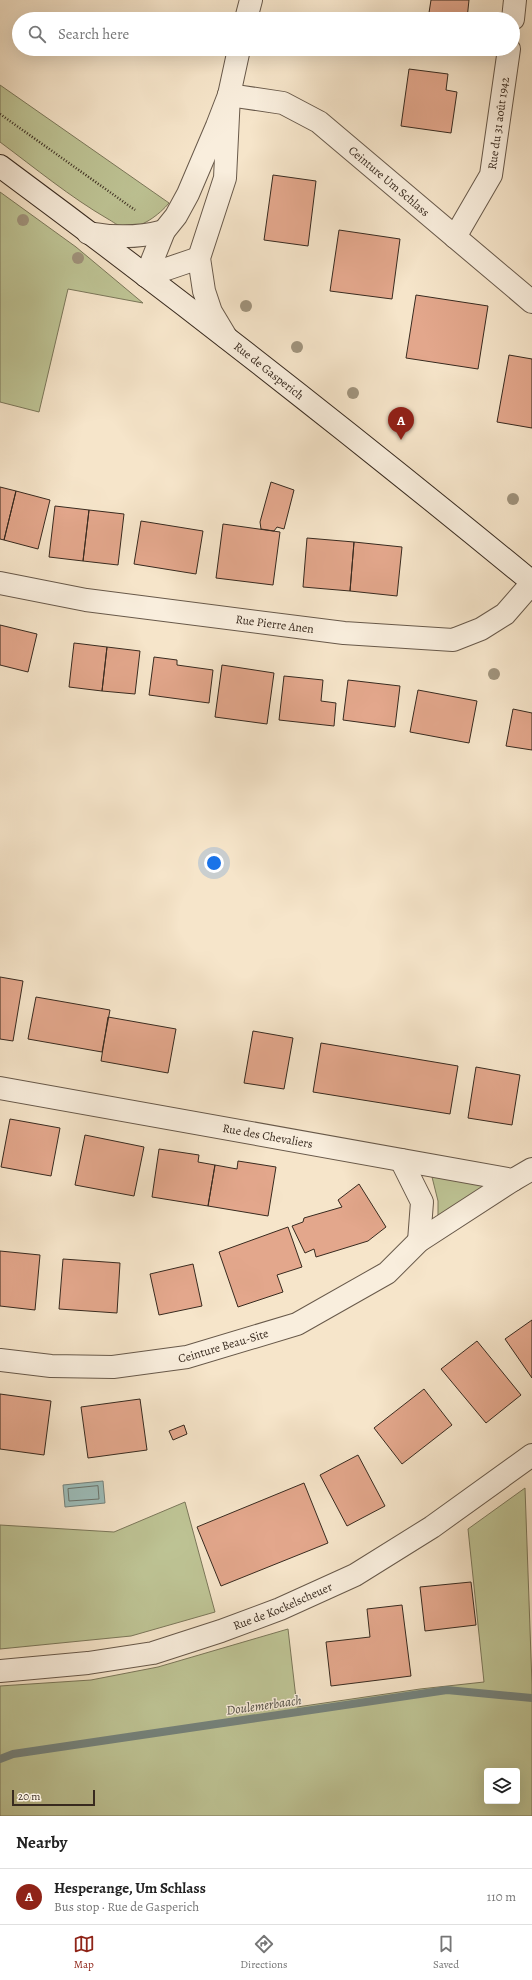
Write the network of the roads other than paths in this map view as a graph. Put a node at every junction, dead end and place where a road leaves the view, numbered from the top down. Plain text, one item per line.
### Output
1 (251, 0) edge
2 (516, 0) edge
3 (248, 12) edge
4 (514, 12) edge
5 (237, 56) edge
6 (507, 56) edge
7 (229, 95) junction
8 (0, 166) edge
9 (164, 231) junction
10 (88, 233) junction
11 (455, 237) junction
12 (199, 258) junction
13 (146, 276) junction
14 (532, 302) edge
15 (228, 339) junction
16 (0, 583) edge
17 (532, 583) edge
18 (0, 1088) edge
19 (401, 1160) junction
20 (532, 1169) edge
21 (513, 1180) junction
22 (418, 1241) junction
23 (0, 1360) edge
24 (532, 1455) edge
25 (0, 1671) edge

1 - 3 street
2 - 4 street
5 - 7 street
6 - 11 street, Rue du 31 août 1942
7 - 9 street
7 - 11 street, Ceinture Um Schlass
7 - 12 street
8 - 10 street, Rue de Gasperich
9 - 10 street
9 - 13 street
10 - 13 street, Rue de Gasperich
11 - 14 street, Ceinture Um Schlass
12 - 13 street
12 - 15 street
13 - 15 street, Rue de Gasperich
15 - 17 street, Rue de Gasperich
16 - 17 street, Rue Pierre Anen
18 - 19 street, Rue des Chevaliers
19 - 21 street, Rue des Chevaliers
19 - 22 street
20 - 21 street
21 - 22 street, Ceinture Beau-Site
22 - 23 street, Ceinture Beau-Site
24 - 25 street, Rue de Kockelscheuer

